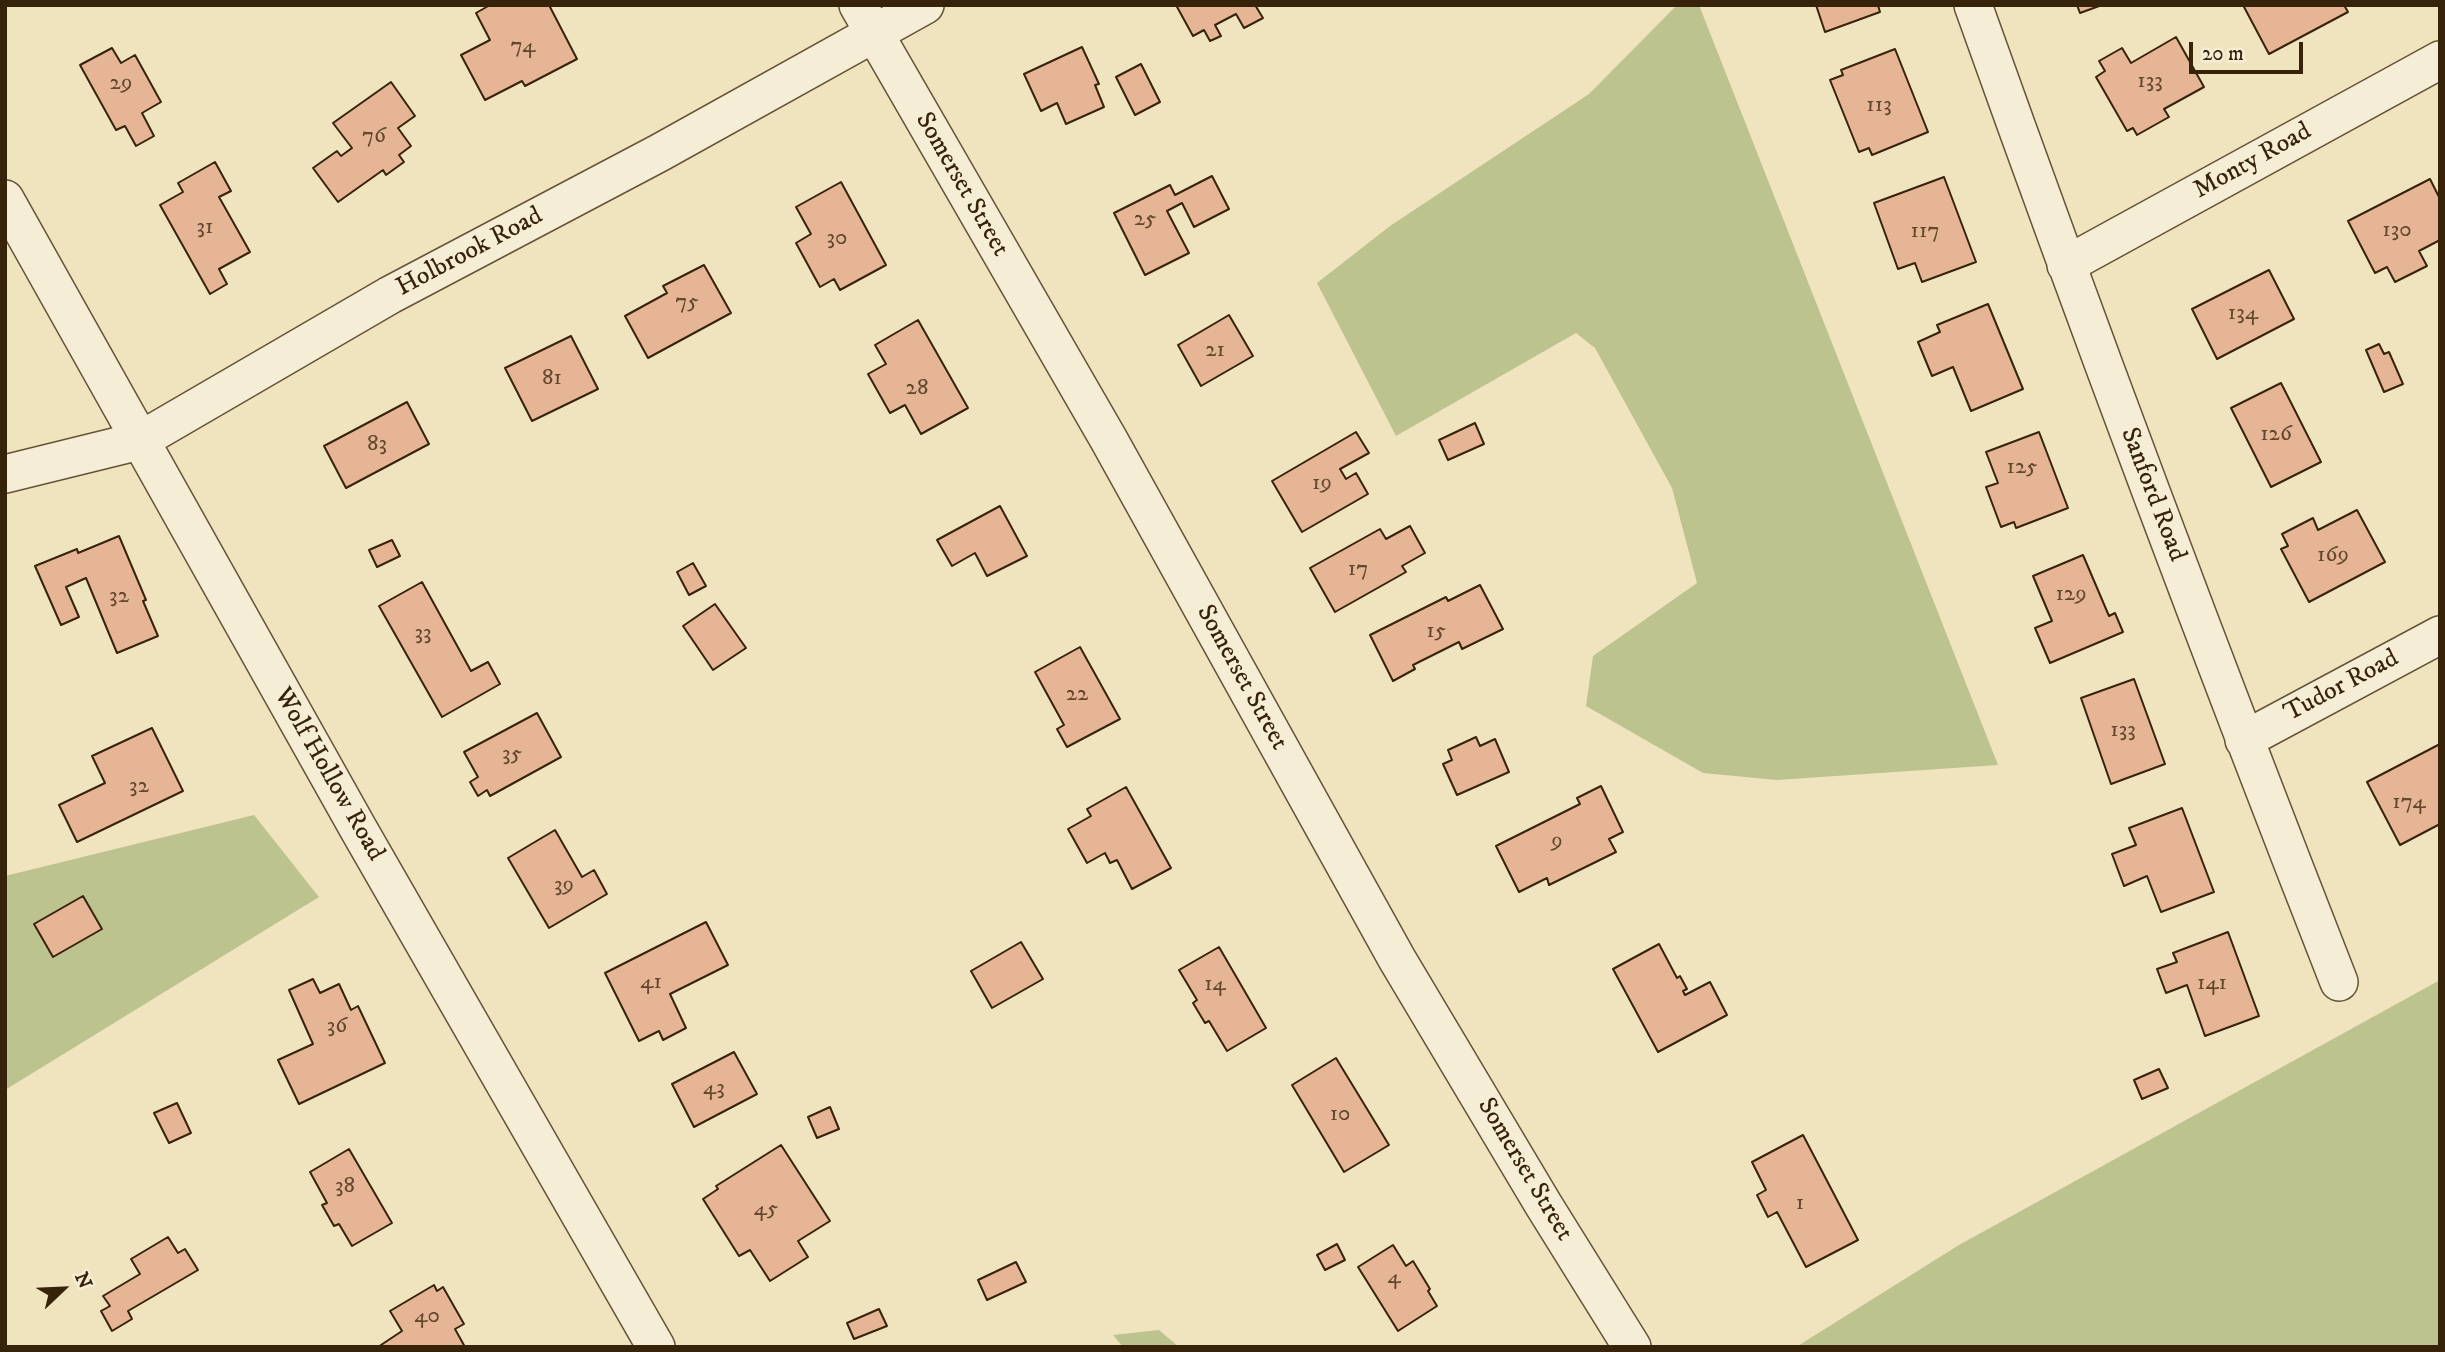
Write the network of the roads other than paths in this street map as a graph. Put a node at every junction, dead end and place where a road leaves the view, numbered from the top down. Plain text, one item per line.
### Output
1 (925, 5) edge
2 (1973, 5) edge
3 (866, 20) edge
4 (2440, 60) edge
5 (5, 199) edge
6 (2066, 265) junction
7 (139, 441) junction
8 (5, 474) edge
9 (2440, 635) edge
10 (2244, 740) junction
11 (2339, 982) dead end
12 (656, 1347) edge
13 (1632, 1347) edge

1 - 3 street, Holbrook Road
2 - 6 street, Sanford Road
3 - 7 street, Holbrook Road
3 - 13 street, Somerset Street
4 - 6 street, Monty Road
5 - 7 street, Wolf Hollow Road
6 - 10 street, Sanford Road
7 - 8 street, Holbrook Road
7 - 12 street, Wolf Hollow Road
9 - 10 street, Tudor Road
10 - 11 street, Sanford Road

